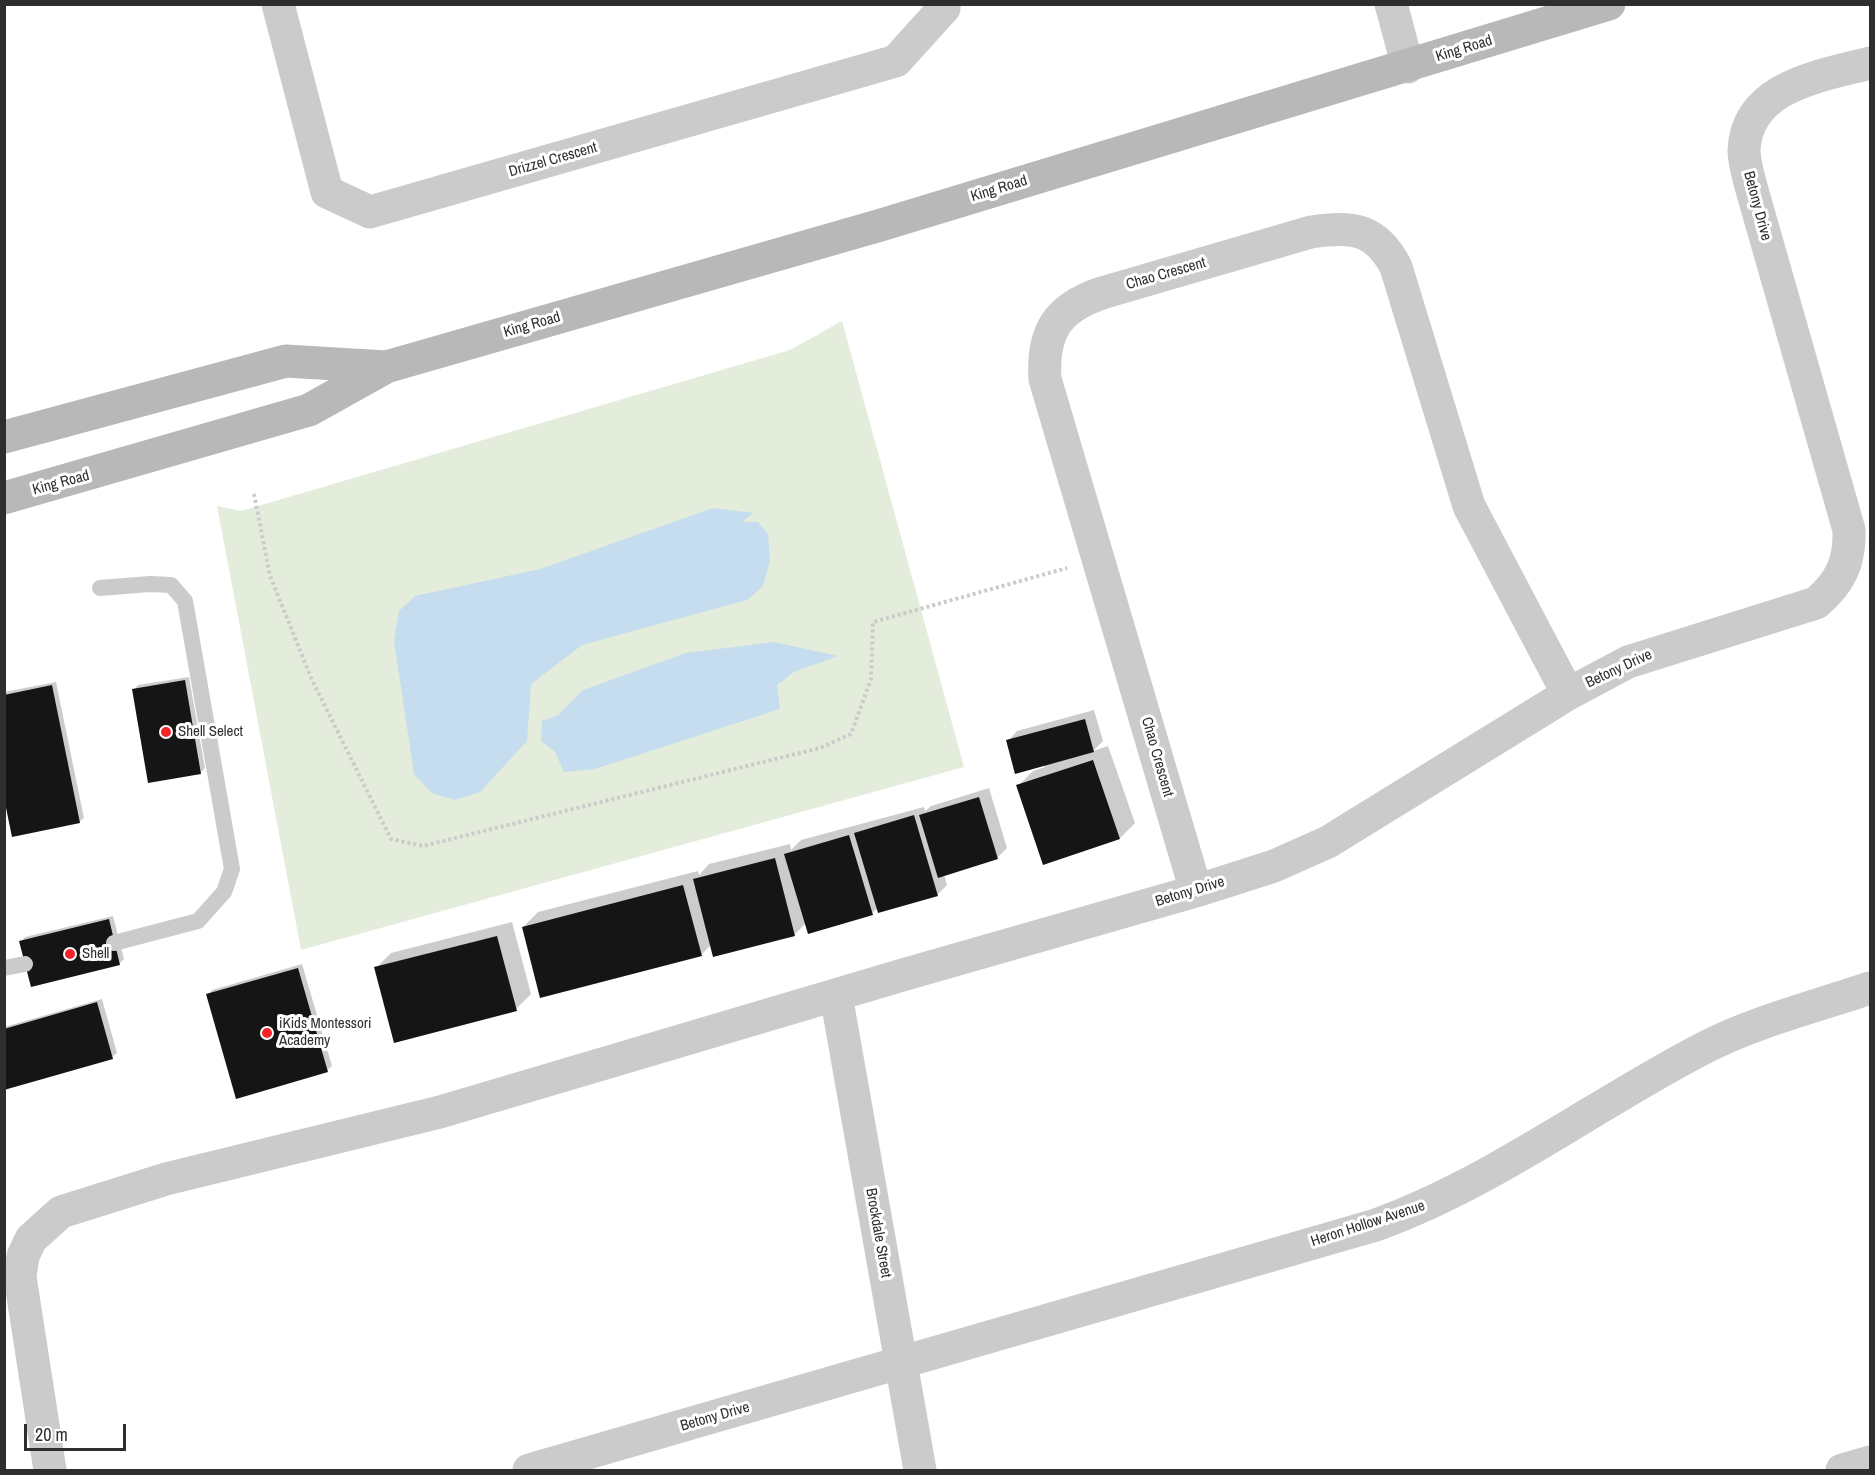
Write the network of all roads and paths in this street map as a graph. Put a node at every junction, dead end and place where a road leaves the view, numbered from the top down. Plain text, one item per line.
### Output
1 (278, 4) edge
2 (944, 4) edge
3 (1391, 4) edge
4 (1609, 4) edge
5 (1870, 63) edge
6 (1408, 67) junction
7 (386, 367) junction
8 (4, 437) edge
9 (254, 494) dead end
10 (4, 498) edge
11 (1074, 567) dead end
12 (100, 588) dead end
13 (1568, 694) junction
14 (1196, 891) junction
15 (114, 943) dead end
16 (25, 964) dead end
17 (4, 968) edge
18 (1870, 988) edge
19 (836, 995) junction
20 (902, 1363) junction
21 (1870, 1462) edge
22 (50, 1470) edge
23 (529, 1470) edge
24 (920, 1470) edge
25 (1842, 1470) edge

1 - 2 street, Drizzel Crescent
3 - 6 street
4 - 6 main road, King Road
5 - 13 street, Betony Drive
6 - 7 main road, King Road
7 - 8 main road, King Road
7 - 10 main road, King Road
9 - 11 path
12 - 15 lane
13 - 14 street, Betony Drive
13 - 14 street, Chao Crescent
14 - 19 street, Betony Drive
16 - 17 lane
18 - 20 street, Heron Hollow Avenue
19 - 20 street, Brockdale Street
19 - 22 street, Betony Drive
20 - 23 street, Betony Drive
20 - 24 street, Brockdale Street
21 - 25 street

